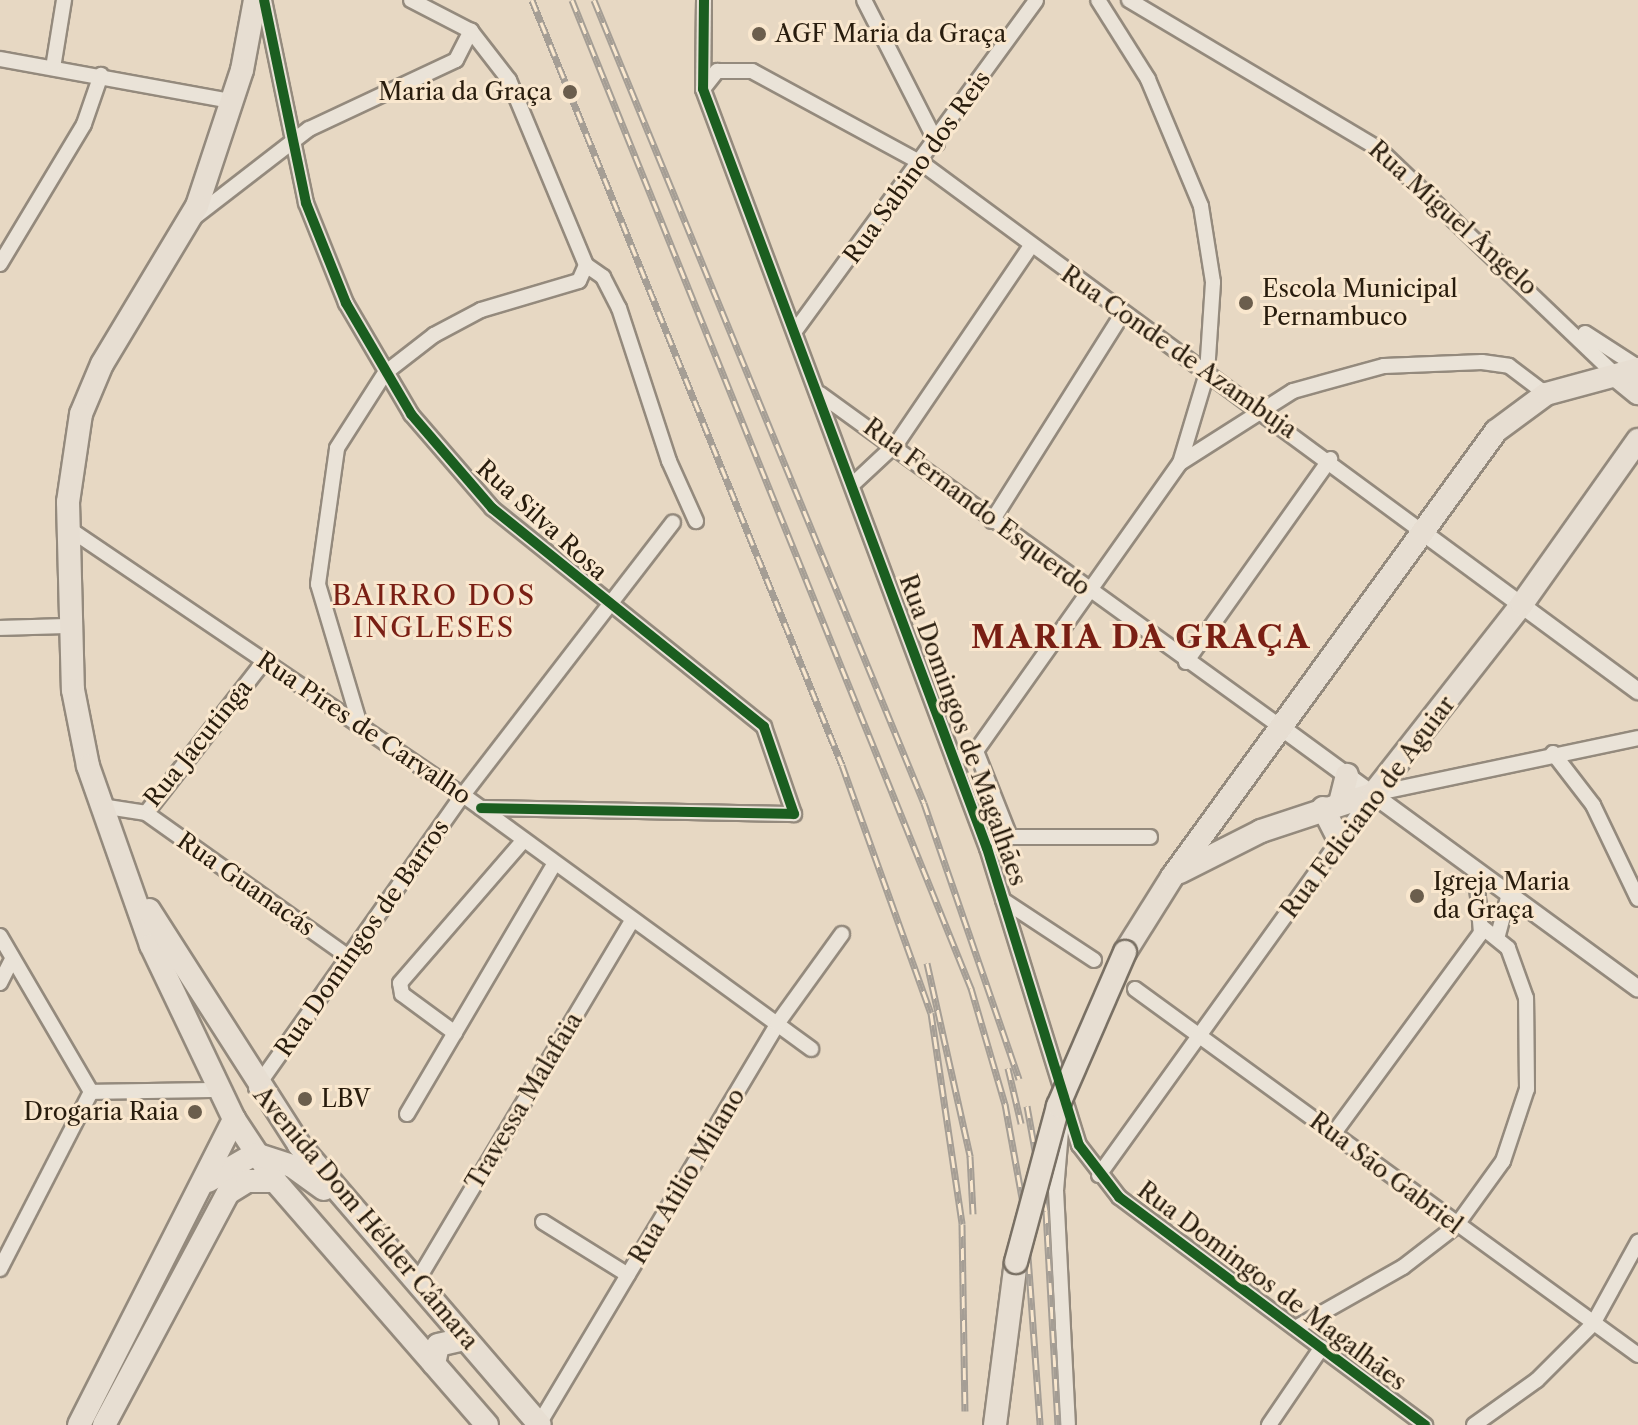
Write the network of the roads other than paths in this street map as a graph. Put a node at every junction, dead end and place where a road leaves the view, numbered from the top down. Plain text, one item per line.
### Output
1 (64, 0) edge
2 (255, 0) edge
3 (264, 0) edge
4 (411, 0) edge
5 (704, 0) edge
6 (864, 0) edge
7 (1036, 0) edge
8 (1098, 0) edge
9 (1129, 0) edge
10 (471, 31) junction
11 (0, 59) edge
12 (53, 68) junction
13 (101, 75) junction
14 (703, 89) junction
15 (231, 101) junction
16 (291, 142) junction
17 (937, 143) junction
18 (923, 164) junction
19 (190, 221) junction
20 (1030, 247) junction
21 (0, 264) edge
22 (586, 265) junction
23 (579, 281) junction
24 (619, 308) junction
25 (1123, 313) junction
26 (1566, 321) junction
27 (795, 331) junction
28 (1631, 371) edge
29 (385, 373) junction
30 (1207, 373) junction
31 (1638, 393) edge
32 (820, 394) junction
33 (1546, 394) junction
34 (1262, 407) junction
35 (1638, 440) edge
36 (897, 443) junction
37 (1330, 459) junction
38 (1180, 463) junction
39 (852, 485) junction
40 (696, 521) dead end
41 (992, 521) junction
42 (673, 522) dead end
43 (68, 528) junction
44 (1425, 534) junction
45 (1089, 590) junction
46 (1522, 604) junction
47 (609, 607) junction
48 (68, 626) junction
49 (0, 628) edge
50 (265, 660) junction
51 (1186, 662) junction
52 (1638, 691) edge
53 (360, 725) junction
54 (1282, 728) junction
55 (1638, 738) edge
56 (976, 751) junction
57 (1553, 753) junction
58 (954, 759) junction
59 (1347, 775) junction
60 (1373, 794) junction
61 (463, 795) junction
62 (100, 806) junction
63 (1332, 806) junction
64 (481, 808) junction
65 (146, 813) junction
66 (125, 815) junction
67 (110, 833) junction
68 (1010, 837) junction
69 (1150, 837) dead end
70 (524, 840) junction
71 (1339, 840) junction
72 (987, 848) junction
73 (555, 863) junction
74 (1476, 873) junction
75 (1172, 877) junction
76 (129, 878) junction
77 (1508, 897) junction
78 (1638, 899) edge
79 (1003, 900) junction
80 (632, 920) junction
81 (1482, 927) junction
82 (842, 934) dead end
83 (1498, 935) junction
84 (0, 936) edge
85 (347, 956) junction
86 (12, 959) junction
87 (1094, 960) dead end
88 (0, 983) edge
89 (1135, 989) dead end
90 (1638, 989) edge
91 (777, 1024) junction
92 (455, 1033) junction
93 (1202, 1039) junction
94 (811, 1049) dead end
95 (256, 1088) junction
96 (220, 1090) junction
97 (91, 1092) junction
98 (1066, 1111) junction
99 (407, 1114) dead end
100 (234, 1119) junction
101 (1334, 1133) junction
102 (255, 1154) junction
103 (1099, 1175) junction
104 (275, 1181) junction
105 (201, 1187) junction
106 (543, 1222) dead end
107 (1456, 1226) junction
108 (1638, 1242) edge
109 (387, 1251) junction
110 (0, 1269) edge
111 (628, 1275) junction
112 (416, 1283) junction
113 (1593, 1324) junction
114 (1297, 1327) junction
115 (465, 1339) junction
116 (1322, 1347) junction
117 (1638, 1355) edge
118 (434, 1364) junction
119 (540, 1424) edge
120 (79, 1425) edge
121 (104, 1425) edge
122 (487, 1425) edge
123 (995, 1425) edge
124 (1068, 1425) edge
125 (1269, 1425) edge
126 (1425, 1425) edge
127 (1474, 1425) edge

1 - 12 street
2 - 15 main road, Avenida Dom Hélder Câmara
3 - 16 street, Rua Silva Rosa
4 - 10 street
5 - 14 street, Rua Domingos de Magalhães
6 - 17 street
7 - 17 street, Rua Sabino dos Reis
8 - 30 street
9 - 26 street, Rua Miguel Ângelo
10 - 16 street
10 - 22 street
11 - 12 street
12 - 13 street
13 - 15 street
13 - 21 street
14 - 18 street, Rua Conde de Azambuja
14 - 27 street, Rua Domingos de Magalhães
15 - 19 main road, Avenida Dom Hélder Câmara
16 - 19 street
16 - 29 street, Rua Silva Rosa
17 - 18 street, Rua Sabino dos Reis
18 - 20 street, Rua Conde de Azambuja
18 - 27 street, Rua Sabino dos Reis
19 - 43 main road, Avenida Dom Hélder Câmara
20 - 25 street, Rua Conde de Azambuja
20 - 36 street
22 - 23 street
22 - 24 street
23 - 24 street
23 - 29 street
24 - 40 street
25 - 30 street, Rua Conde de Azambuja
25 - 41 street
26 - 28 street, Rua Miguel Ângelo
26 - 28 street, Rua Miguel Ângelo
27 - 32 street, Rua Domingos de Magalhães
28 - 31 main road, Rua Miguel Ângelo
28 - 33 main road
29 - 47 street, Rua Silva Rosa
29 - 53 street
30 - 34 street, Rua Conde de Azambuja
30 - 38 street
32 - 36 street, Rua Fernando Esquerdo
32 - 39 street, Rua Domingos de Magalhães
33 - 34 street
33 - 44 main road
34 - 37 street, Rua Conde de Azambuja
34 - 38 street
35 - 46 main road, Rua Feliciano de Aguiar
36 - 39 street
36 - 41 street, Rua Fernando Esquerdo
37 - 44 street, Rua Conde de Azambuja
37 - 51 street
38 - 45 street
39 - 58 street, Rua Domingos de Magalhães
41 - 45 street, Rua Fernando Esquerdo
42 - 47 street, Rua Domingos de Barros
43 - 48 main road, Avenida Dom Hélder Câmara
43 - 50 street, Rua Pires de Carvalho
44 - 46 street, Rua Conde de Azambuja
44 - 54 main road
45 - 51 street, Rua Fernando Esquerdo
45 - 56 street
46 - 52 street, Rua Conde de Azambuja
46 - 60 main road, Rua Feliciano de Aguiar
47 - 61 street, Rua Domingos de Barros
47 - 64 street, Rua Silva Rosa
48 - 49 street
48 - 62 main road, Avenida Dom Hélder Câmara
50 - 53 street, Rua Pires de Carvalho
50 - 65 street, Rua Jacutinga
51 - 54 street, Rua Fernando Esquerdo
53 - 61 street, Rua Pires de Carvalho
54 - 59 street, Rua Fernando Esquerdo
54 - 75 main road
55 - 57 street
56 - 58 street
56 - 68 street
57 - 60 street
57 - 78 street
58 - 72 street, Rua Domingos de Magalhães
59 - 60 street, Rua Fernando Esquerdo
59 - 63 main road
60 - 63 main road
60 - 71 street, Rua Feliciano de Aguiar
60 - 74 street, Rua Fernando Esquerdo
61 - 64 street, Rua Pires de Carvalho
61 - 85 street, Rua Domingos de Barros
62 - 66 street, Rua Jacutinga
62 - 67 main road, Avenida Dom Hélder Câmara
63 - 71 main road
63 - 75 main road
64 - 70 street, Rua Pires de Carvalho
65 - 66 street, Rua Jacutinga
65 - 85 street, Rua Guanacás
66 - 67 street, Rua Jacutinga
67 - 76 main road, Avenida Dom Hélder Câmara
68 - 69 street
68 - 72 street
70 - 73 street, Rua Pires de Carvalho
70 - 92 street
71 - 93 street, Rua Feliciano de Aguiar
72 - 79 street, Rua Domingos de Magalhães
73 - 80 street, Rua Pires de Carvalho
73 - 92 street
74 - 77 street, Rua Fernando Esquerdo
74 - 81 street
75 - 123 main road, bridge
76 - 95 main road, Avenida Dom Hélder Câmara
76 - 96 main road, Avenida Dom Hélder Câmara
77 - 83 street
77 - 90 street, Rua Fernando Esquerdo
79 - 87 street
79 - 98 street, Rua Domingos de Magalhães
80 - 91 street, Rua Pires de Carvalho
80 - 112 street, Travessa Malafaia
81 - 83 street
81 - 101 street
82 - 91 street, Rua Atilio Milano
83 - 107 street
84 - 86 street
85 - 95 street, Rua Domingos de Barros
86 - 88 street
86 - 97 street
89 - 93 street, Rua São Gabriel
91 - 94 street, Rua Pires de Carvalho
91 - 111 street, Rua Atilio Milano
92 - 99 street
93 - 101 street, Rua São Gabriel
93 - 103 street, Rua Feliciano de Aguiar
95 - 109 main road, Avenida Dom Hélder Câmara
96 - 97 street
96 - 100 main road, Avenida Dom Hélder Câmara
97 - 110 street
98 - 103 street, Rua Domingos de Magalhães
98 - 124 street
100 - 102 main road, Avenida Dom Hélder Câmara
100 - 105 main road
101 - 107 street, Rua São Gabriel
102 - 104 main road, Avenida Dom Hélder Câmara
102 - 105 main road
102 - 109 main road
103 - 114 street, Rua Domingos de Magalhães
104 - 118 main road, Avenida Dom Hélder Câmara
104 - 121 main road
105 - 120 main road
106 - 111 street
107 - 113 street, Rua São Gabriel
107 - 114 street
108 - 113 street
109 - 112 main road, Avenida Dom Hélder Câmara
111 - 119 street, Rua Atilio Milano
112 - 115 main road, Avenida Dom Hélder Câmara
113 - 117 street, Rua São Gabriel
113 - 127 street
114 - 116 street, Rua Domingos de Magalhães
115 - 118 main road
115 - 119 main road, Avenida Dom Hélder Câmara
116 - 125 street
116 - 126 street, Rua Domingos de Magalhães
118 - 122 main road, Avenida Dom Hélder Câmara

